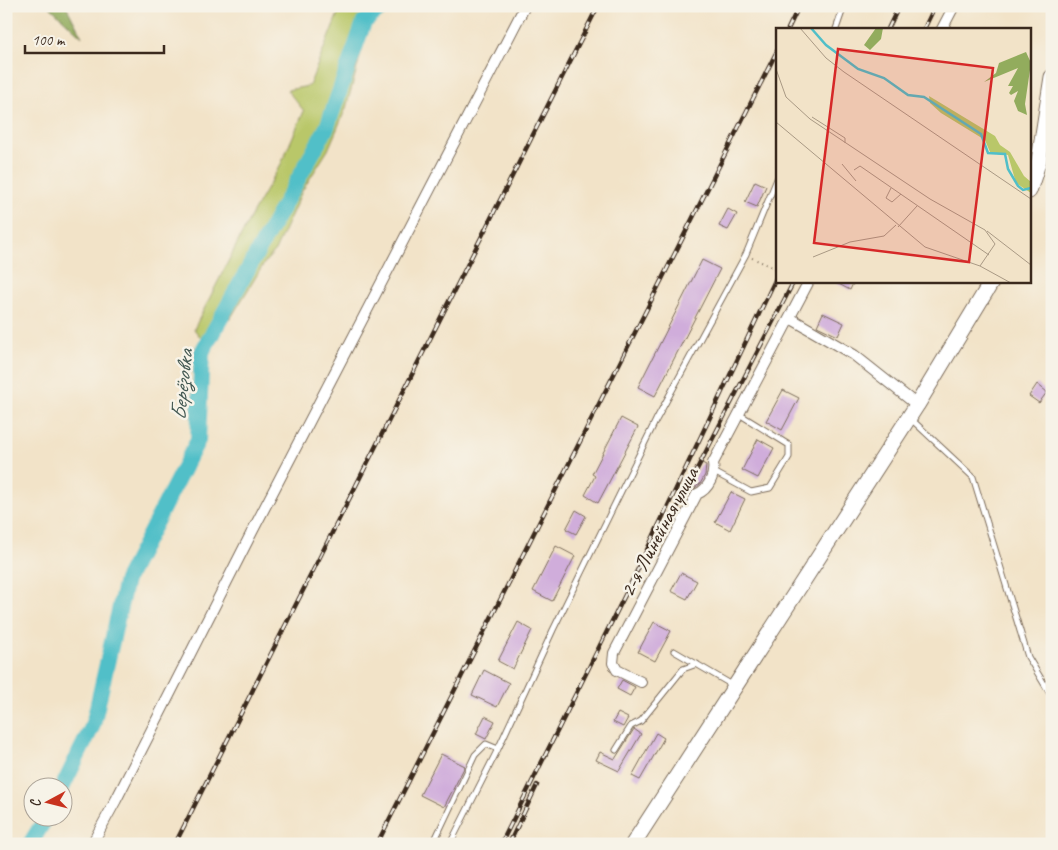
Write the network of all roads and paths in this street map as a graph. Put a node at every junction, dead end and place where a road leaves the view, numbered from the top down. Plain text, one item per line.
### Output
1 (525, 6) edge
2 (844, 6) edge
3 (954, 6) edge
4 (836, 28) edge
5 (943, 28) edge
6 (1052, 77) edge
7 (776, 181) edge
8 (1030, 188) edge
9 (746, 254) junction
10 (776, 269) edge
11 (808, 282) edge
12 (991, 282) edge
13 (790, 318) junction
14 (913, 411) junction
15 (739, 414) junction
16 (714, 472) junction
17 (674, 651) dead end
18 (697, 664) junction
19 (641, 682) dead end
20 (734, 686) junction
21 (1052, 697) edge
22 (498, 749) junction
23 (616, 750) dead end
24 (92, 844) edge
25 (433, 844) edge
26 (450, 844) edge
27 (633, 844) edge

1 - 24 street
2 - 4 lane
3 - 5 street
6 - 8 street
7 - 9 lane
9 - 10 path
9 - 22 lane
11 - 13 street, 2-я Линейная улица
12 - 14 street
13 - 14 street
13 - 15 street, 2-я Линейная улица
14 - 20 street
14 - 21 lane
15 - 16 street, 2-я Линейная улица
15 - 16 lane
16 - 19 street, 2-я Линейная улица
17 - 18 lane
18 - 20 lane
18 - 23 lane
20 - 27 street
22 - 25 lane
22 - 26 lane

